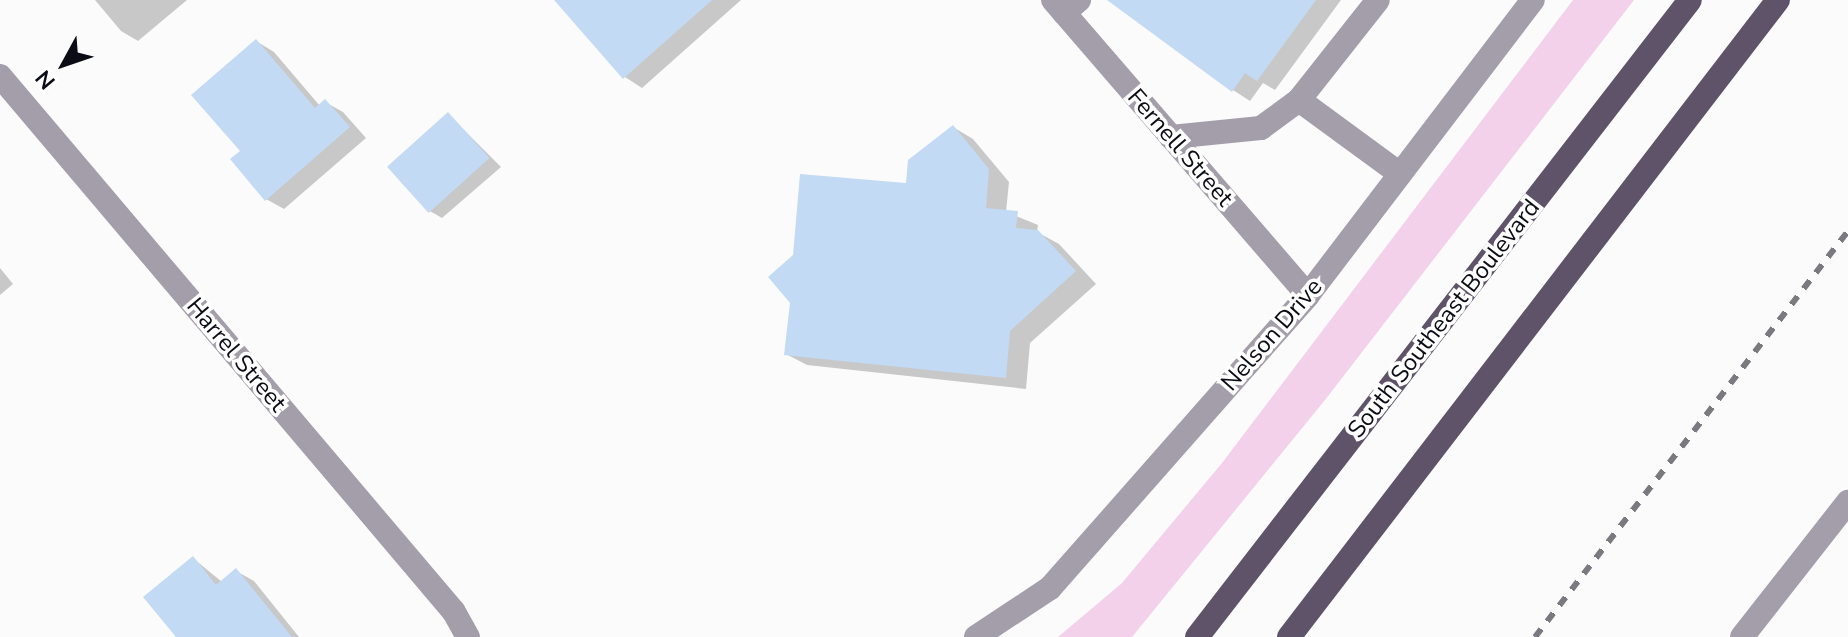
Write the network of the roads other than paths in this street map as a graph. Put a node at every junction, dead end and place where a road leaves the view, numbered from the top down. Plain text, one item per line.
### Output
1 (1378, 0) edge
2 (1533, 0) edge
3 (1690, 0) edge
4 (1778, 0) edge
5 (1065, 4) edge
6 (0, 76) edge
7 (1299, 100) junction
8 (1171, 137) junction
9 (1400, 174) junction
10 (1308, 295) junction
11 (1848, 502) edge
12 (468, 637) edge
13 (976, 637) edge
14 (1197, 637) edge
15 (1289, 637) edge
16 (1742, 637) edge

1 - 7 street
2 - 9 street, Nelson Drive
3 - 14 main road, South Southeast Boulevard
4 - 15 main road
5 - 8 street, Fernell Street
6 - 12 street, Harrel Street
7 - 8 street
7 - 9 street
8 - 10 street, Fernell Street
9 - 10 street, Nelson Drive
10 - 13 street, Nelson Drive
11 - 16 street

